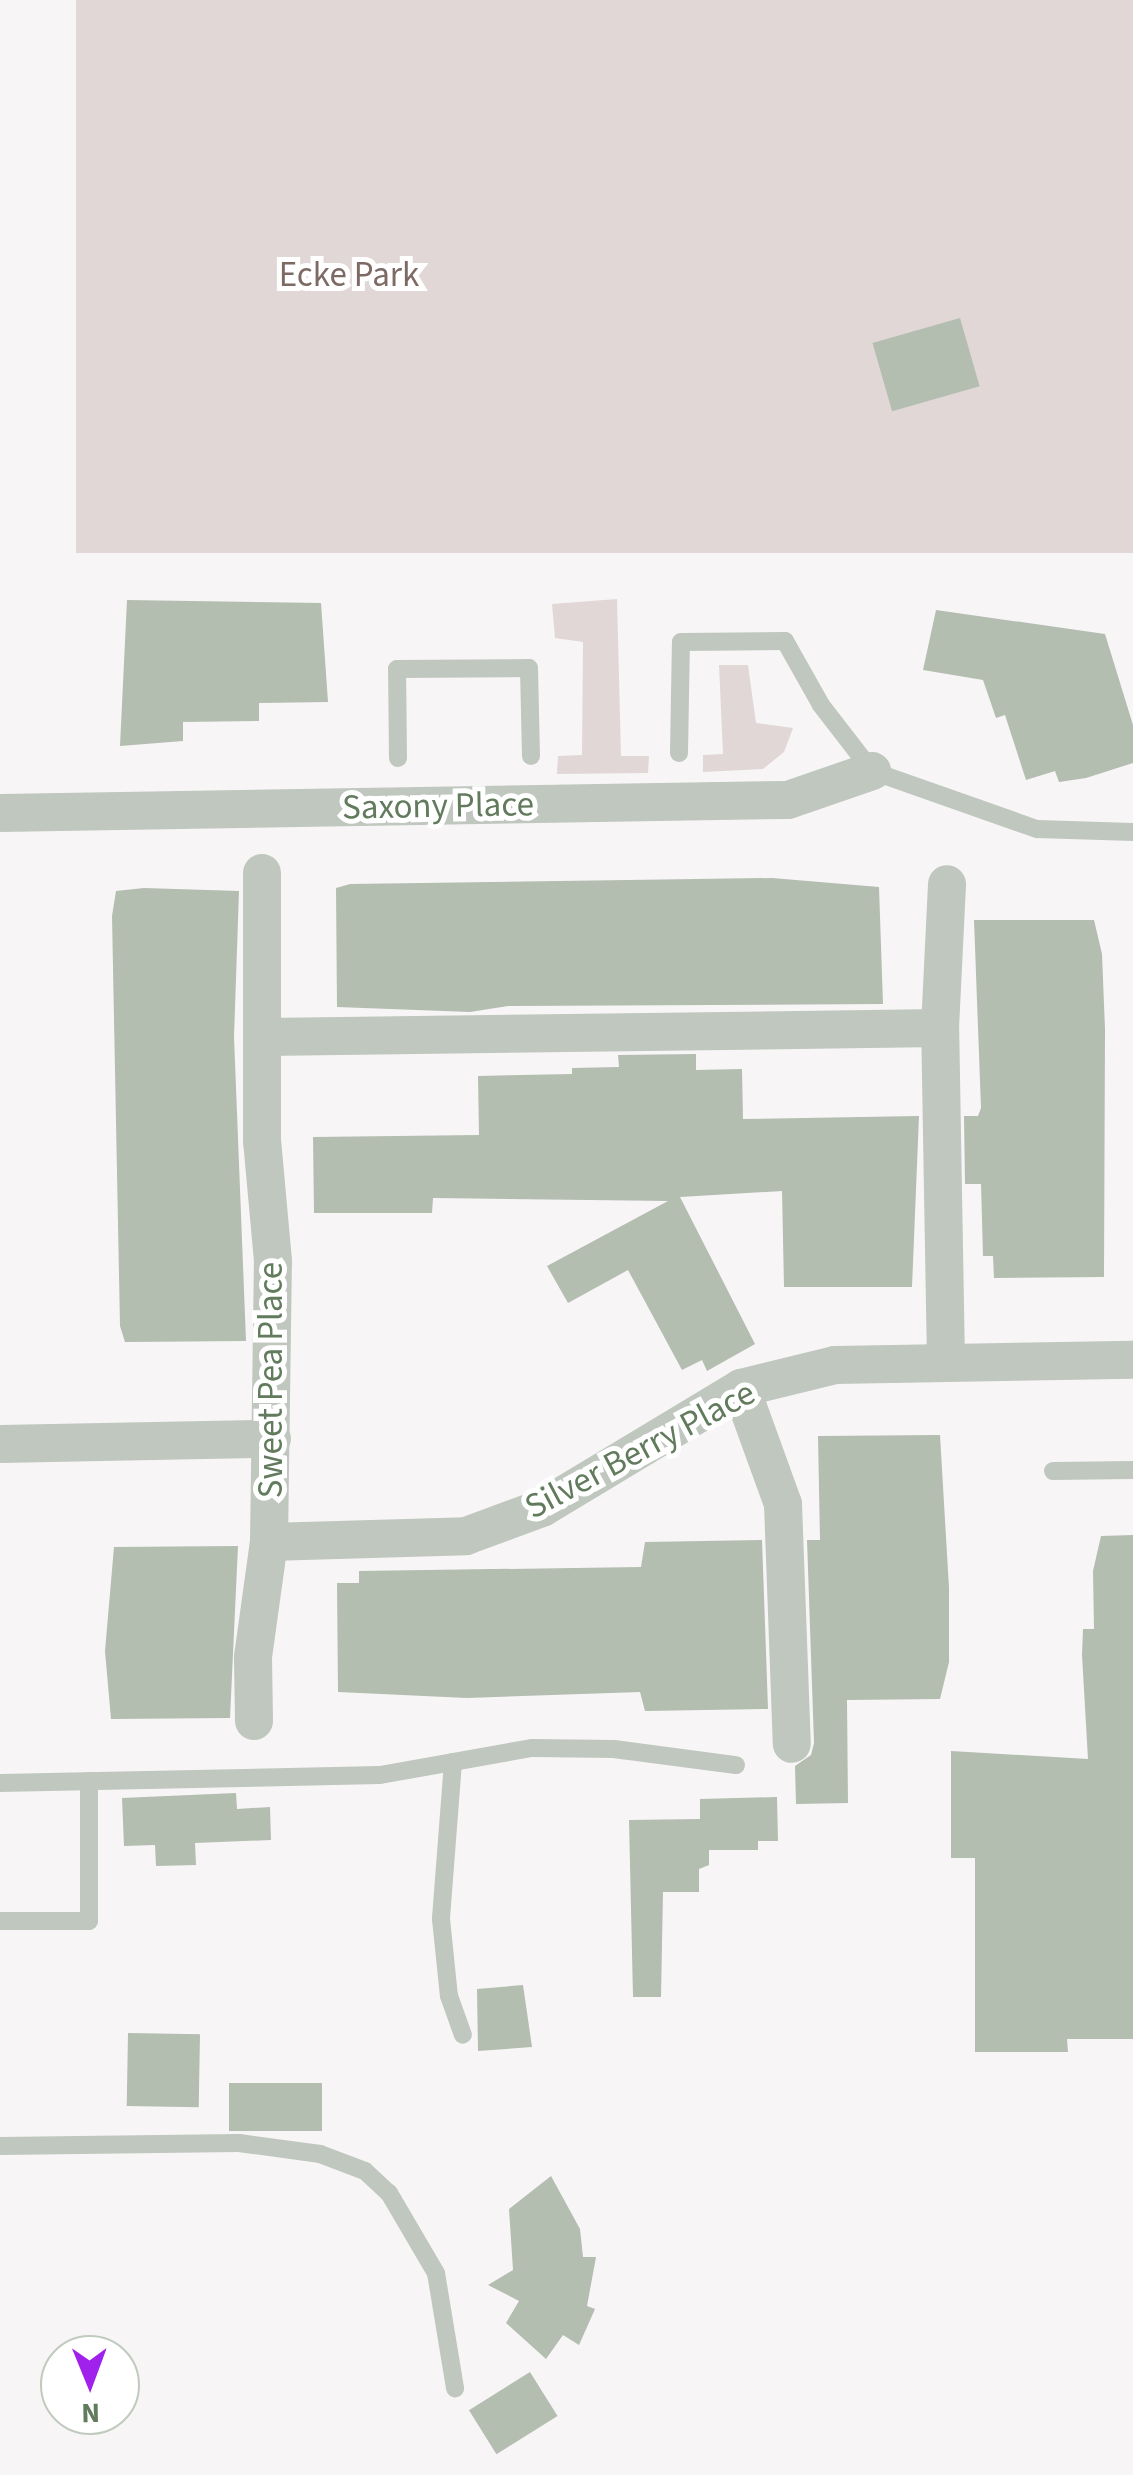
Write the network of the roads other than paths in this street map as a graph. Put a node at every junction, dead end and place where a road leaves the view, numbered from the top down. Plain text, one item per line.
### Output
1 (678, 752) dead end
2 (531, 756) dead end
3 (398, 758) dead end
4 (872, 771) junction
5 (0, 813) edge
6 (1133, 832) edge
7 (262, 873) dead end
8 (947, 884) dead end
9 (940, 1028) junction
10 (264, 1037) junction
11 (1133, 1360) edge
12 (946, 1363) junction
13 (741, 1388) junction
14 (272, 1439) junction
15 (0, 1444) edge
16 (1133, 1470) edge
17 (1053, 1471) dead end
18 (269, 1542) junction
19 (254, 1721) dead end
20 (792, 1744) dead end
21 (453, 1762) junction
22 (736, 1765) dead end
23 (89, 1781) junction
24 (0, 1783) edge
25 (0, 1921) edge
26 (463, 2035) dead end
27 (0, 2146) edge
28 (455, 2388) dead end

1 - 4 lane
2 - 3 lane
4 - 5 street, Saxony Place
4 - 6 lane
7 - 10 street, Sweet Pea Place
8 - 9 street
9 - 10 street
9 - 12 street
10 - 14 street, Sweet Pea Place
11 - 12 street, Silver Berry Place
12 - 13 street, Silver Berry Place
13 - 18 street, Silver Berry Place
13 - 20 street
14 - 15 street
14 - 18 street, Sweet Pea Place
16 - 17 lane
18 - 19 street, Sweet Pea Place
21 - 22 lane
21 - 23 lane
21 - 26 lane
23 - 24 lane
23 - 25 lane
27 - 28 lane

